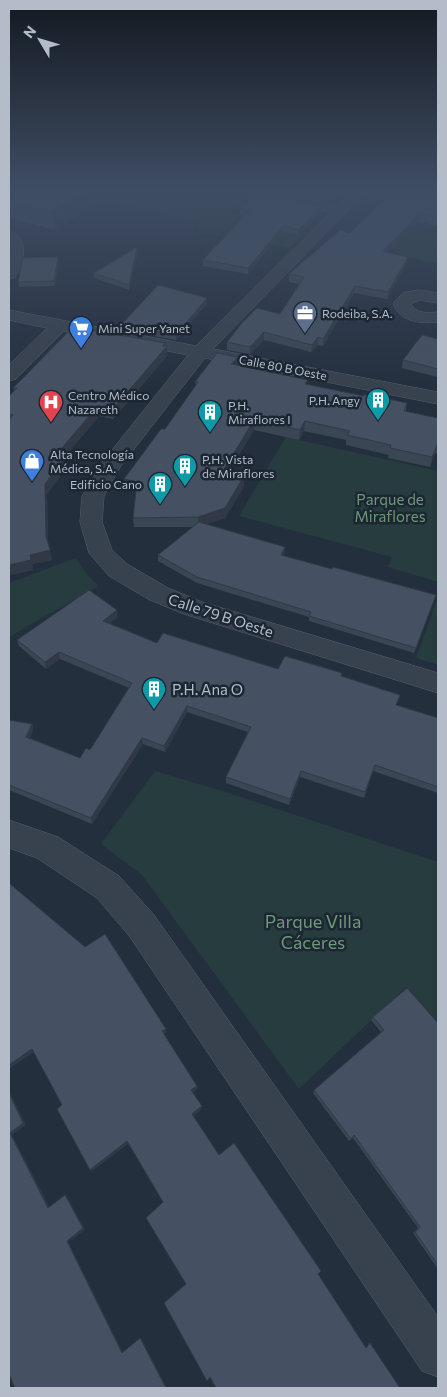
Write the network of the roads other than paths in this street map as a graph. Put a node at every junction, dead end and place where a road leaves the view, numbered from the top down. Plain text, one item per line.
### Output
1 (16, 256) edge
2 (296, 256) edge
3 (9, 274) edge
4 (438, 298) edge
5 (9, 315) edge
6 (438, 317) edge
7 (60, 324) junction
8 (201, 351) junction
9 (9, 375) edge
10 (438, 398) edge
11 (438, 683) edge
12 (9, 834) edge
13 (438, 1355) edge

1 - 3 street
2 - 8 street, Calle 79 B Oeste
4 - 6 street
5 - 7 street, Calle 80 B Oeste
7 - 8 street, Calle 80 B Oeste
7 - 9 street
8 - 10 street, Calle 80 B Oeste
8 - 11 street, Calle 79 B Oeste
12 - 13 street

